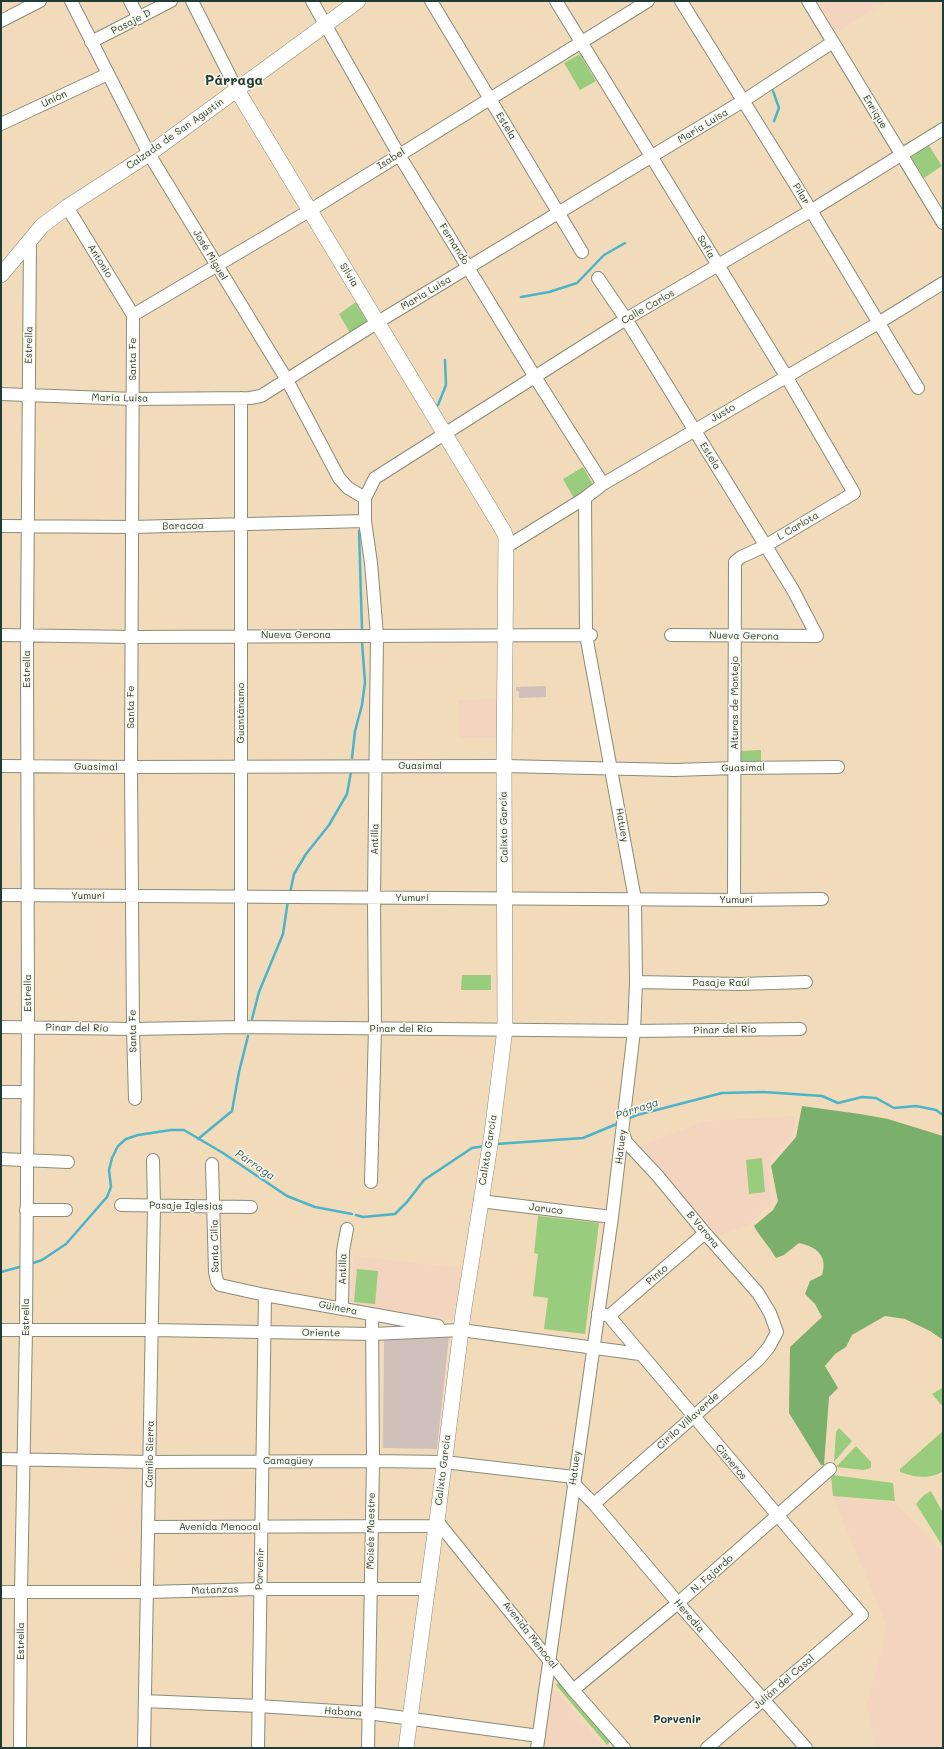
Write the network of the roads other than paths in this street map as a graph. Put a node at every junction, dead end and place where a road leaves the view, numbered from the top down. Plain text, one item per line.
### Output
1 (40, 1) edge
2 (71, 1) edge
3 (130, 1) edge
4 (171, 1) edge
5 (192, 1) edge
6 (312, 1) edge
7 (358, 1) edge
8 (431, 1) edge
9 (556, 1) edge
10 (648, 1) edge
11 (681, 1) edge
12 (808, 1) edge
13 (139, 18) junction
14 (1, 21) edge
15 (324, 25) junction
16 (91, 42) junction
17 (833, 42) junction
18 (582, 43) junction
19 (108, 74) junction
20 (237, 90) junction
21 (489, 98) junction
22 (743, 101) junction
23 (1, 124) edge
24 (943, 129) edge
25 (149, 154) junction
26 (399, 155) junction
27 (901, 155) junction
28 (652, 157) junction
29 (67, 207) junction
30 (309, 210) junction
31 (811, 211) junction
32 (558, 214) junction
33 (943, 223) edge
34 (30, 239) junction
35 (582, 252) dead end
36 (217, 266) junction
37 (718, 266) junction
38 (469, 267) junction
39 (1, 275) edge
40 (598, 278) dead end
41 (943, 283) edge
42 (133, 315) junction
43 (626, 319) junction
44 (378, 322) junction
45 (878, 323) junction
46 (786, 376) junction
47 (535, 377) junction
48 (287, 380) junction
49 (918, 388) dead end
50 (1, 394) edge
51 (28, 395) junction
52 (241, 398) junction
53 (134, 399) junction
54 (694, 430) junction
55 (444, 435) junction
56 (602, 484) junction
57 (854, 494) joint
58 (365, 498) junction
59 (585, 498) junction
60 (365, 521) junction
61 (241, 525) junction
62 (1, 526) edge
63 (27, 526) junction
64 (132, 527) junction
65 (765, 546) junction
66 (506, 547) junction
67 (741, 557) joint
68 (1, 635) edge
69 (27, 635) junction
70 (377, 635) junction
71 (589, 635) junction
72 (671, 635) dead end
73 (735, 635) junction
74 (241, 636) junction
75 (504, 636) junction
76 (817, 636) joint
77 (132, 637) junction
78 (1, 766) edge
79 (27, 766) junction
80 (241, 766) junction
81 (376, 766) junction
82 (504, 766) junction
83 (131, 767) junction
84 (838, 767) dead end
85 (612, 768) junction
86 (735, 768) junction
87 (1, 895) edge
88 (28, 895) junction
89 (132, 896) junction
90 (240, 896) junction
91 (505, 897) junction
92 (374, 898) junction
93 (635, 899) junction
94 (822, 899) dead end
95 (734, 900) junction
96 (636, 982) junction
97 (806, 982) dead end
98 (1, 1027) edge
99 (28, 1027) junction
100 (241, 1027) junction
101 (133, 1028) junction
102 (375, 1028) junction
103 (505, 1029) junction
104 (800, 1029) dead end
105 (634, 1031) junction
106 (1, 1092) edge
107 (26, 1092) junction
108 (136, 1099) dead end
109 (623, 1133) junction
110 (1, 1159) edge
111 (26, 1160) junction
112 (153, 1160) dead end
113 (68, 1162) dead end
114 (212, 1164) dead end
115 (371, 1182) dead end
116 (480, 1201) junction
117 (121, 1205) dead end
118 (154, 1206) junction
119 (214, 1206) junction
120 (251, 1207) dead end
121 (26, 1210) junction
122 (66, 1210) dead end
123 (612, 1217) junction
124 (347, 1229) dead end
125 (705, 1233) junction
126 (216, 1281) joint
127 (264, 1295) junction
128 (342, 1308) junction
129 (372, 1315) junction
130 (603, 1315) junction
131 (1, 1330) edge
132 (26, 1330) junction
133 (152, 1330) junction
134 (461, 1330) junction
135 (263, 1332) junction
136 (777, 1332) joint
137 (372, 1334) junction
138 (592, 1348) junction
139 (640, 1354) junction
140 (693, 1417) junction
141 (1, 1459) edge
142 (23, 1459) junction
143 (373, 1460) junction
144 (262, 1461) junction
145 (149, 1462) junction
146 (444, 1462) junction
147 (830, 1469) dead end
148 (574, 1480) junction
149 (594, 1504) junction
150 (777, 1517) junction
151 (436, 1523) junction
152 (371, 1526) junction
153 (148, 1527) junction
154 (262, 1527) junction
155 (259, 1589) junction
156 (370, 1589) junction
157 (428, 1589) junction
158 (1, 1592) edge
159 (21, 1592) junction
160 (148, 1592) junction
161 (678, 1603) junction
162 (862, 1615) joint
163 (549, 1659) junction
164 (573, 1690) junction
165 (764, 1699) junction
166 (145, 1701) junction
167 (258, 1706) junction
168 (368, 1713) junction
169 (410, 1720) junction
170 (539, 1736) junction
171 (20, 1748) edge
172 (144, 1748) edge
173 (258, 1748) edge
174 (368, 1748) edge
175 (406, 1748) edge
176 (537, 1748) edge
177 (624, 1748) edge
178 (707, 1748) edge
179 (806, 1748) edge

1 - 14 street
2 - 16 street, José Miguel
3 - 13 street
4 - 13 street, Pasaje D
5 - 20 street, Silvia
6 - 15 street, Fernando
7 - 15 main road, Calzada de San Agustín
8 - 21 street, Estela
9 - 18 street, Sofía
10 - 18 street, Isabel
11 - 22 street, Pilar
12 - 17 street, Enrique
13 - 16 street, Pasaje D
15 - 20 main road, Calzada de San Agustín
15 - 26 street, Fernando
16 - 19 street, José Miguel
17 - 22 street, María Luisa
17 - 27 street, Enrique
18 - 21 street, Isabel
18 - 28 street, Sofía
19 - 23 street, Unión
19 - 25 street, José Miguel
20 - 25 main road, Calzada de San Agustín
20 - 30 main road, Silvia
21 - 26 street, Isabel
21 - 32 street, Estela
22 - 28 street, María Luisa
22 - 31 street, Pilar
24 - 27 street, Calle Carlos
25 - 29 main road, Calzada de San Agustín
25 - 36 street, José Miguel
26 - 30 street, Isabel
26 - 38 street, Fernando
27 - 31 street, Calle Carlos
27 - 33 street, Enrique
28 - 32 street, María Luisa
28 - 37 street, Sofía
29 - 34 main road, Calzada de San Agustín
29 - 42 street, Antonio
30 - 36 street, Isabel
30 - 44 main road, Silvia
31 - 37 street, Calle Carlos
31 - 45 street, Pilar
32 - 35 street, Estela
32 - 38 street, María Luisa
34 - 39 main road, Calzada de San Agustín
34 - 51 street, Estrella
36 - 42 street, Isabel
36 - 48 street, José Miguel
37 - 43 street, Calle Carlos
37 - 46 street, Sofía
38 - 44 street, María Luisa
38 - 47 street, Fernando
40 - 43 street, Estela
41 - 45 street, Justo
42 - 53 street, Santa Fe
43 - 47 street, Calle Carlos
43 - 54 street, Estela
44 - 48 street, María Luisa
44 - 55 main road, Silvia
45 - 46 street, Justo
45 - 49 street, Pilar
46 - 54 street, Justo
46 - 57 street, Sofía
47 - 55 street, Calle Carlos
47 - 56 street, Fernando
48 - 52 street, María Luisa
48 - 58 street, José Miguel
50 - 51 street, María Luisa
51 - 53 street, María Luisa
51 - 63 street, Estrella
52 - 53 street, María Luisa
52 - 61 street, Guantánamo
53 - 64 street, Santa Fe
54 - 56 street, Justo
54 - 65 street, Estela
55 - 58 street, Calle Carlos
55 - 66 main road, Silvia
56 - 59 street, Justo
57 - 65 street, L Carlota
58 - 60 street, Antilla
59 - 66 street, Justo
59 - 71 street, Hatuey
60 - 61 street, Baracoa
60 - 70 street, Antilla
61 - 64 street, Baracoa
61 - 74 street, Guantánamo
62 - 63 street, Baracoa
63 - 64 street, Baracoa
63 - 69 street, Estrella
64 - 77 street, Santa Fe
65 - 67 street, L Carlota
65 - 76 street, Estela
66 - 75 main road, Calixto García
67 - 73 street, Alturas de Montejo
68 - 69 street, Nueva Gerona
69 - 77 street, Nueva Gerona
69 - 79 street, Estrella
70 - 74 street, Nueva Gerona
70 - 75 street, Nueva Gerona
70 - 81 street, Antilla
71 - 75 street, Nueva Gerona
71 - 85 street, Hatuey
72 - 73 street, Nueva Gerona
73 - 76 street, Nueva Gerona
73 - 86 street, Alturas de Montejo
74 - 77 street, Nueva Gerona
74 - 80 street, Guantánamo
75 - 82 main road, Calixto García
77 - 83 street, Santa Fe
78 - 79 street, Guasimal
79 - 83 street, Guasimal
79 - 88 street, Estrella
80 - 81 street, Guasimal
80 - 83 street, Guasimal
80 - 90 street, Guantánamo
81 - 82 street, Guasimal
81 - 92 street, Antilla
82 - 85 street, Guasimal
82 - 91 main road, Calixto García
83 - 89 street, Santa Fe
84 - 86 street, Guasimal
85 - 86 street, Guasimal
85 - 93 street, Hatuey
86 - 95 street, Alturas de Montejo
87 - 88 street, Yumurí
88 - 89 street, Yumurí
88 - 99 street, Estrella
89 - 90 street, Yumurí
89 - 101 street, Santa Fe
90 - 92 street, Yumurí
90 - 100 street, Guantánamo
91 - 92 street, Yumurí
91 - 93 street, Yumurí
91 - 103 main road, Calixto García
92 - 102 street, Antilla
93 - 95 street, Yumurí
93 - 96 street, Hatuey
94 - 95 street, Yumurí
96 - 97 street, Pasaje Raúl
96 - 105 street, Hatuey
98 - 99 street, Pinar del Río
99 - 101 street, Pinar del Río
99 - 107 street, Estrella
100 - 101 street, Pinar del Río
100 - 102 street, Pinar del Río
101 - 108 street, Santa Fe
102 - 103 street, Pinar del Río
102 - 115 street, Antilla
103 - 105 street, Pinar del Río
103 - 116 main road, Calixto García
104 - 105 street, Pinar del Río
105 - 109 street, Hatuey
106 - 107 street
107 - 111 street, Estrella
109 - 123 street, Hatuey
109 - 125 street, B Varona
110 - 111 street
111 - 113 street
111 - 121 street, Estrella
112 - 118 street, Camilo Sierra
114 - 119 street, Santa Cilia
116 - 123 street, Jaruco
116 - 134 main road, Calixto García
117 - 118 street, Pasaje Iglesias
118 - 119 street, Pasaje Iglesias
118 - 133 street, Camilo Sierra
119 - 120 street, Pasaje Iglesias
119 - 126 street, Santa Cilia
121 - 122 street
121 - 132 street, Estrella
123 - 130 street, Hatuey
124 - 128 street, Antilla
125 - 130 street, Pinto
125 - 136 street, B Varona
126 - 127 street, Güinera
127 - 128 street, Güinera
127 - 135 street, Porvenir
128 - 129 street, Güinera
129 - 134 street, Güinera
129 - 137 street, Moisés Maestre
130 - 138 street, Hatuey
130 - 139 street, Cisneros
131 - 132 street, Oriente
132 - 133 street, Oriente
132 - 142 street, Estrella
133 - 135 street, Oriente
133 - 145 street, Camilo Sierra
134 - 137 street, Oriente
134 - 138 street, Oriente
134 - 146 main road, Calixto García
135 - 137 street, Oriente
135 - 144 street, Porvenir
136 - 140 street, Cirilo Villaverde
137 - 143 street, Moisés Maestre
138 - 139 street, Oriente
138 - 148 street, Hatuey
139 - 140 street, Cisneros
140 - 149 street, Cirilo Villaverde
140 - 150 street, Cisneros
141 - 142 street, Camagüey
142 - 145 street, Camagüey
142 - 159 street, Estrella
143 - 144 street, Camagüey
143 - 146 street, Camagüey
143 - 152 street, Moisés Maestre
144 - 145 street, Camagüey
144 - 154 street, Porvenir
145 - 153 street, Camilo Sierra
146 - 148 street, Camagüey
146 - 151 main road, Calixto García
147 - 150 street, N. Fajardo
148 - 149 street, Heredia
148 - 163 street, Hatuey
149 - 161 street, Heredia
150 - 161 street, N. Fajardo
150 - 162 street, Cisneros
151 - 152 street, Avenida Menocal
151 - 157 main road, Calixto García
151 - 163 street, Avenida Menocal
152 - 154 street, Avenida Menocal
152 - 156 street, Moisés Maestre
153 - 154 street, Avenida Menocal
153 - 160 street, Camilo Sierra
154 - 155 street, Porvenir
155 - 156 street, Matanzas
155 - 160 street, Matanzas
155 - 167 street, Porvenir
156 - 157 street, Matanzas
156 - 168 street, Moisés Maestre
157 - 169 main road, Calixto García
158 - 159 street, Matanzas
159 - 160 street, Matanzas
159 - 171 street, Estrella
160 - 166 street, Camilo Sierra
161 - 164 street, N. Fajardo
161 - 165 street, Heredia
162 - 165 street, Julián del Casal
163 - 164 street, Avenida Menocal
163 - 170 street, Hatuey
164 - 177 street, Avenida Menocal
165 - 178 street, Julián del Casal
165 - 179 street, Heredia
166 - 167 street, Habana
166 - 172 street, Camilo Sierra
167 - 168 street, Habana
167 - 173 street, Porvenir
168 - 169 street, Habana
168 - 174 street, Moisés Maestre
169 - 170 street, Habana
169 - 175 main road, Calixto García
170 - 176 street, Hatuey

